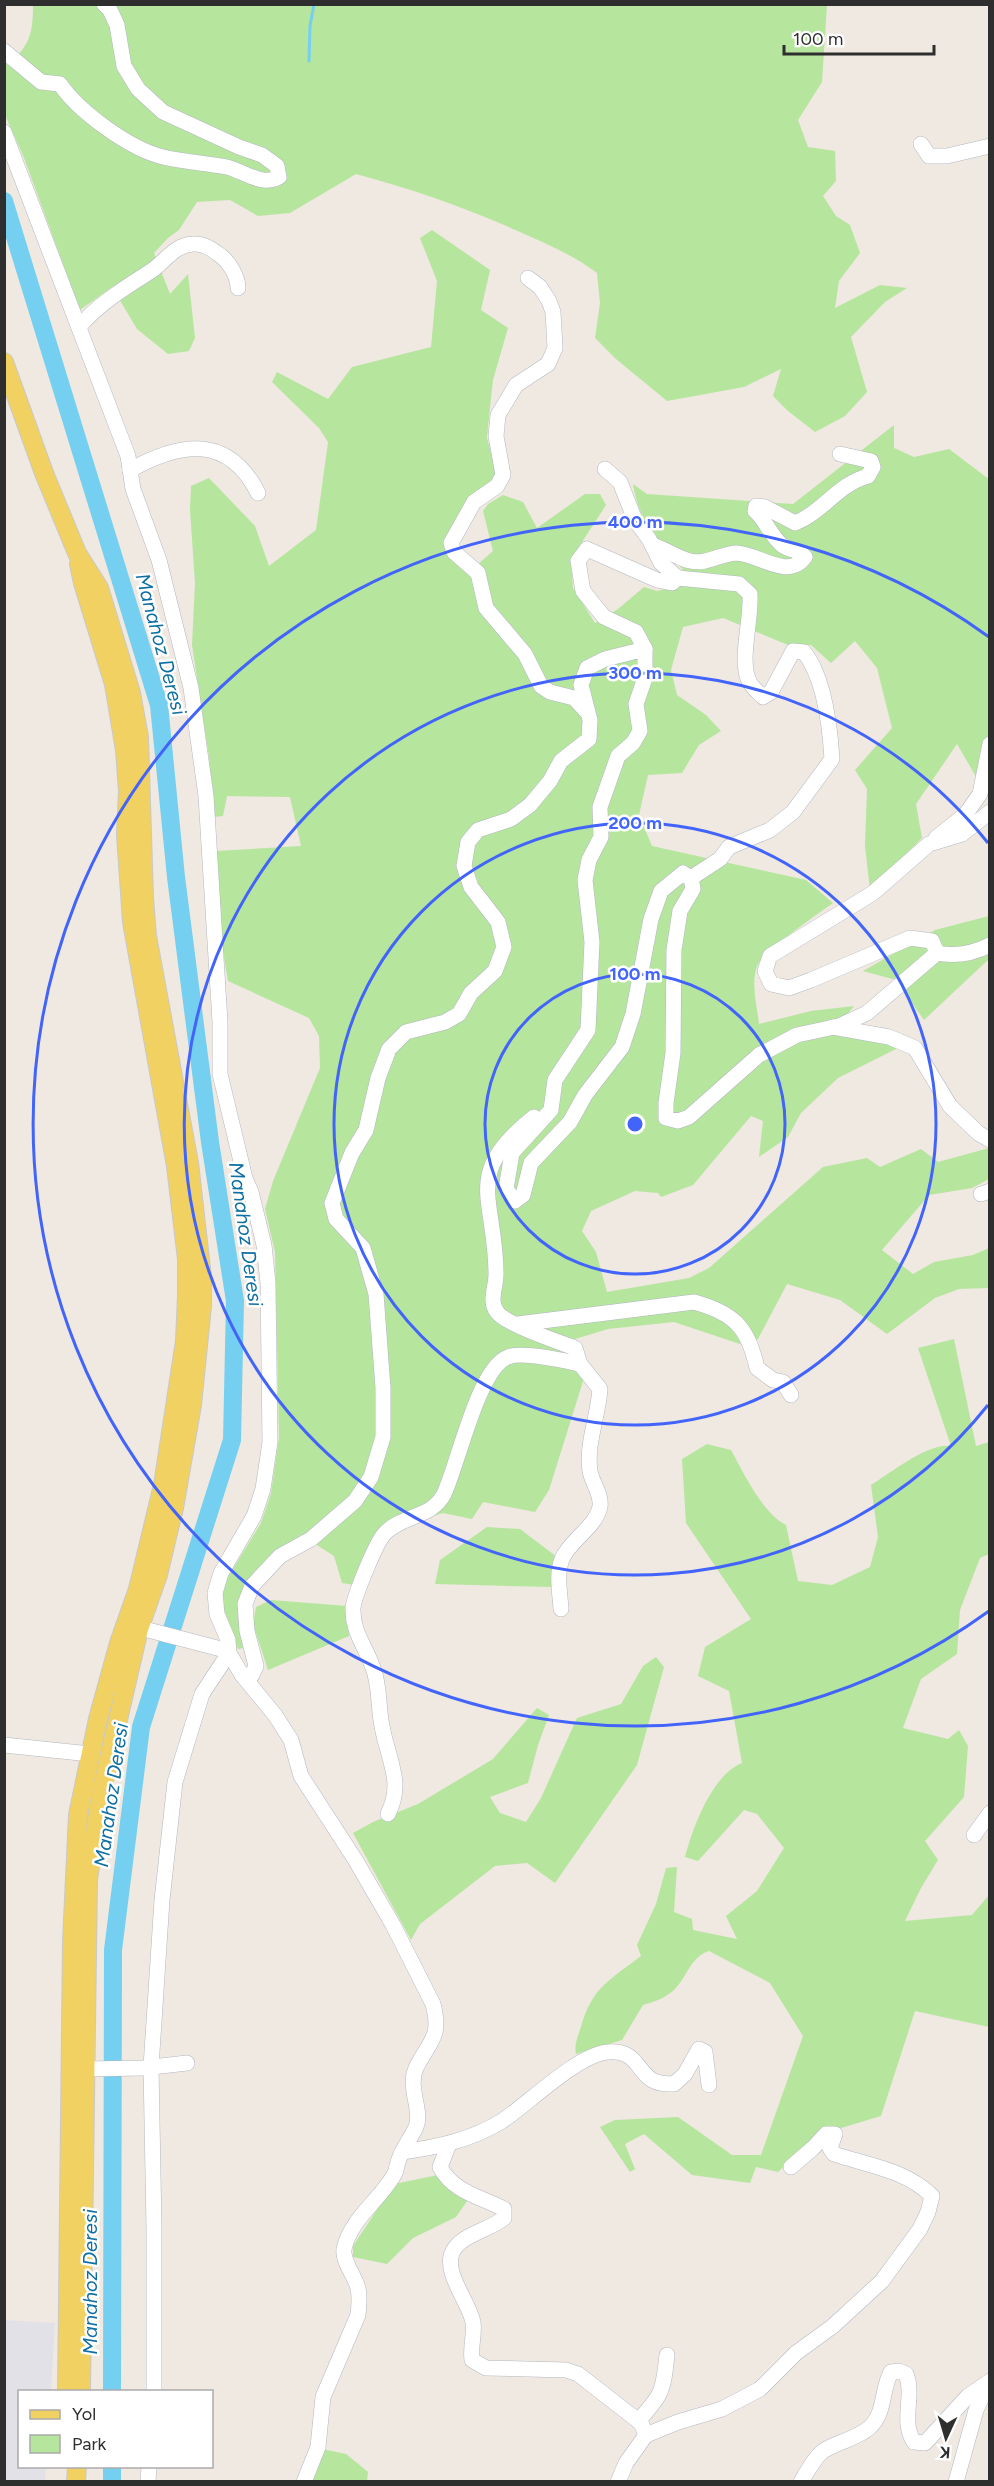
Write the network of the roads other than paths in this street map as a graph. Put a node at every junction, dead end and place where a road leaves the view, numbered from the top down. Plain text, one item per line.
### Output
1 (104, 4) edge
2 (4, 51) edge
3 (4, 132) edge
4 (921, 144) dead end
5 (990, 146) edge
6 (528, 278) dead end
7 (238, 288) dead end
8 (79, 327) junction
9 (4, 362) edge
10 (840, 454) dead end
11 (605, 469) dead end
12 (130, 470) junction
13 (258, 493) dead end
14 (652, 545) junction
15 (678, 578) junction
16 (645, 649) junction
17 (588, 713) junction
18 (990, 744) edge
19 (990, 812) edge
20 (929, 844) junction
21 (691, 878) junction
22 (990, 945) edge
23 (937, 953) junction
24 (833, 1027) junction
25 (553, 1094) junction
26 (990, 1140) edge
27 (518, 1324) junction
28 (580, 1364) junction
29 (791, 1395) dead end
30 (561, 1609) dead end
31 (138, 1628) junction
32 (225, 1651) junction
33 (242, 1675) junction
34 (4, 1745) edge
35 (90, 1754) junction
36 (990, 1813) edge
37 (388, 1814) dead end
38 (974, 1835) dead end
39 (187, 2063) dead end
40 (147, 2068) junction
41 (88, 2069) junction
42 (709, 2085) dead end
43 (449, 2144) junction
44 (402, 2152) junction
45 (791, 2167) dead end
46 (667, 2355) dead end
47 (989, 2382) edge
48 (67, 2390) edge
49 (81, 2390) edge
50 (154, 2390) edge
51 (638, 2421) junction
52 (646, 2435) junction
53 (304, 2481) edge
54 (618, 2481) edge
55 (801, 2481) edge
56 (956, 2481) edge

1 - 2 street
3 - 8 street
4 - 5 street
6 - 17 street
7 - 8 street
8 - 12 street
9 - 31 main road
10 - 14 street
11 - 14 street
12 - 13 street
12 - 32 street
14 - 15 street
15 - 16 street
15 - 21 street
16 - 17 street
16 - 25 street
17 - 33 street
18 - 20 street
19 - 20 street
20 - 23 street
21 - 24 street
21 - 25 street
22 - 23 street
23 - 24 street
24 - 26 street
25 - 27 street
27 - 28 street
27 - 29 street
28 - 30 street
28 - 37 street
31 - 32 street
31 - 35 main road
31 - 41 main road
32 - 33 street
32 - 40 street
33 - 44 street
34 - 35 street
35 - 48 main road
36 - 38 street
39 - 40 street
40 - 41 street
40 - 50 street
41 - 49 main road
42 - 43 street
43 - 44 street
43 - 51 street
44 - 53 street
45 - 52 street
46 - 51 street
47 - 55 street
47 - 56 street
51 - 52 street
52 - 54 street

